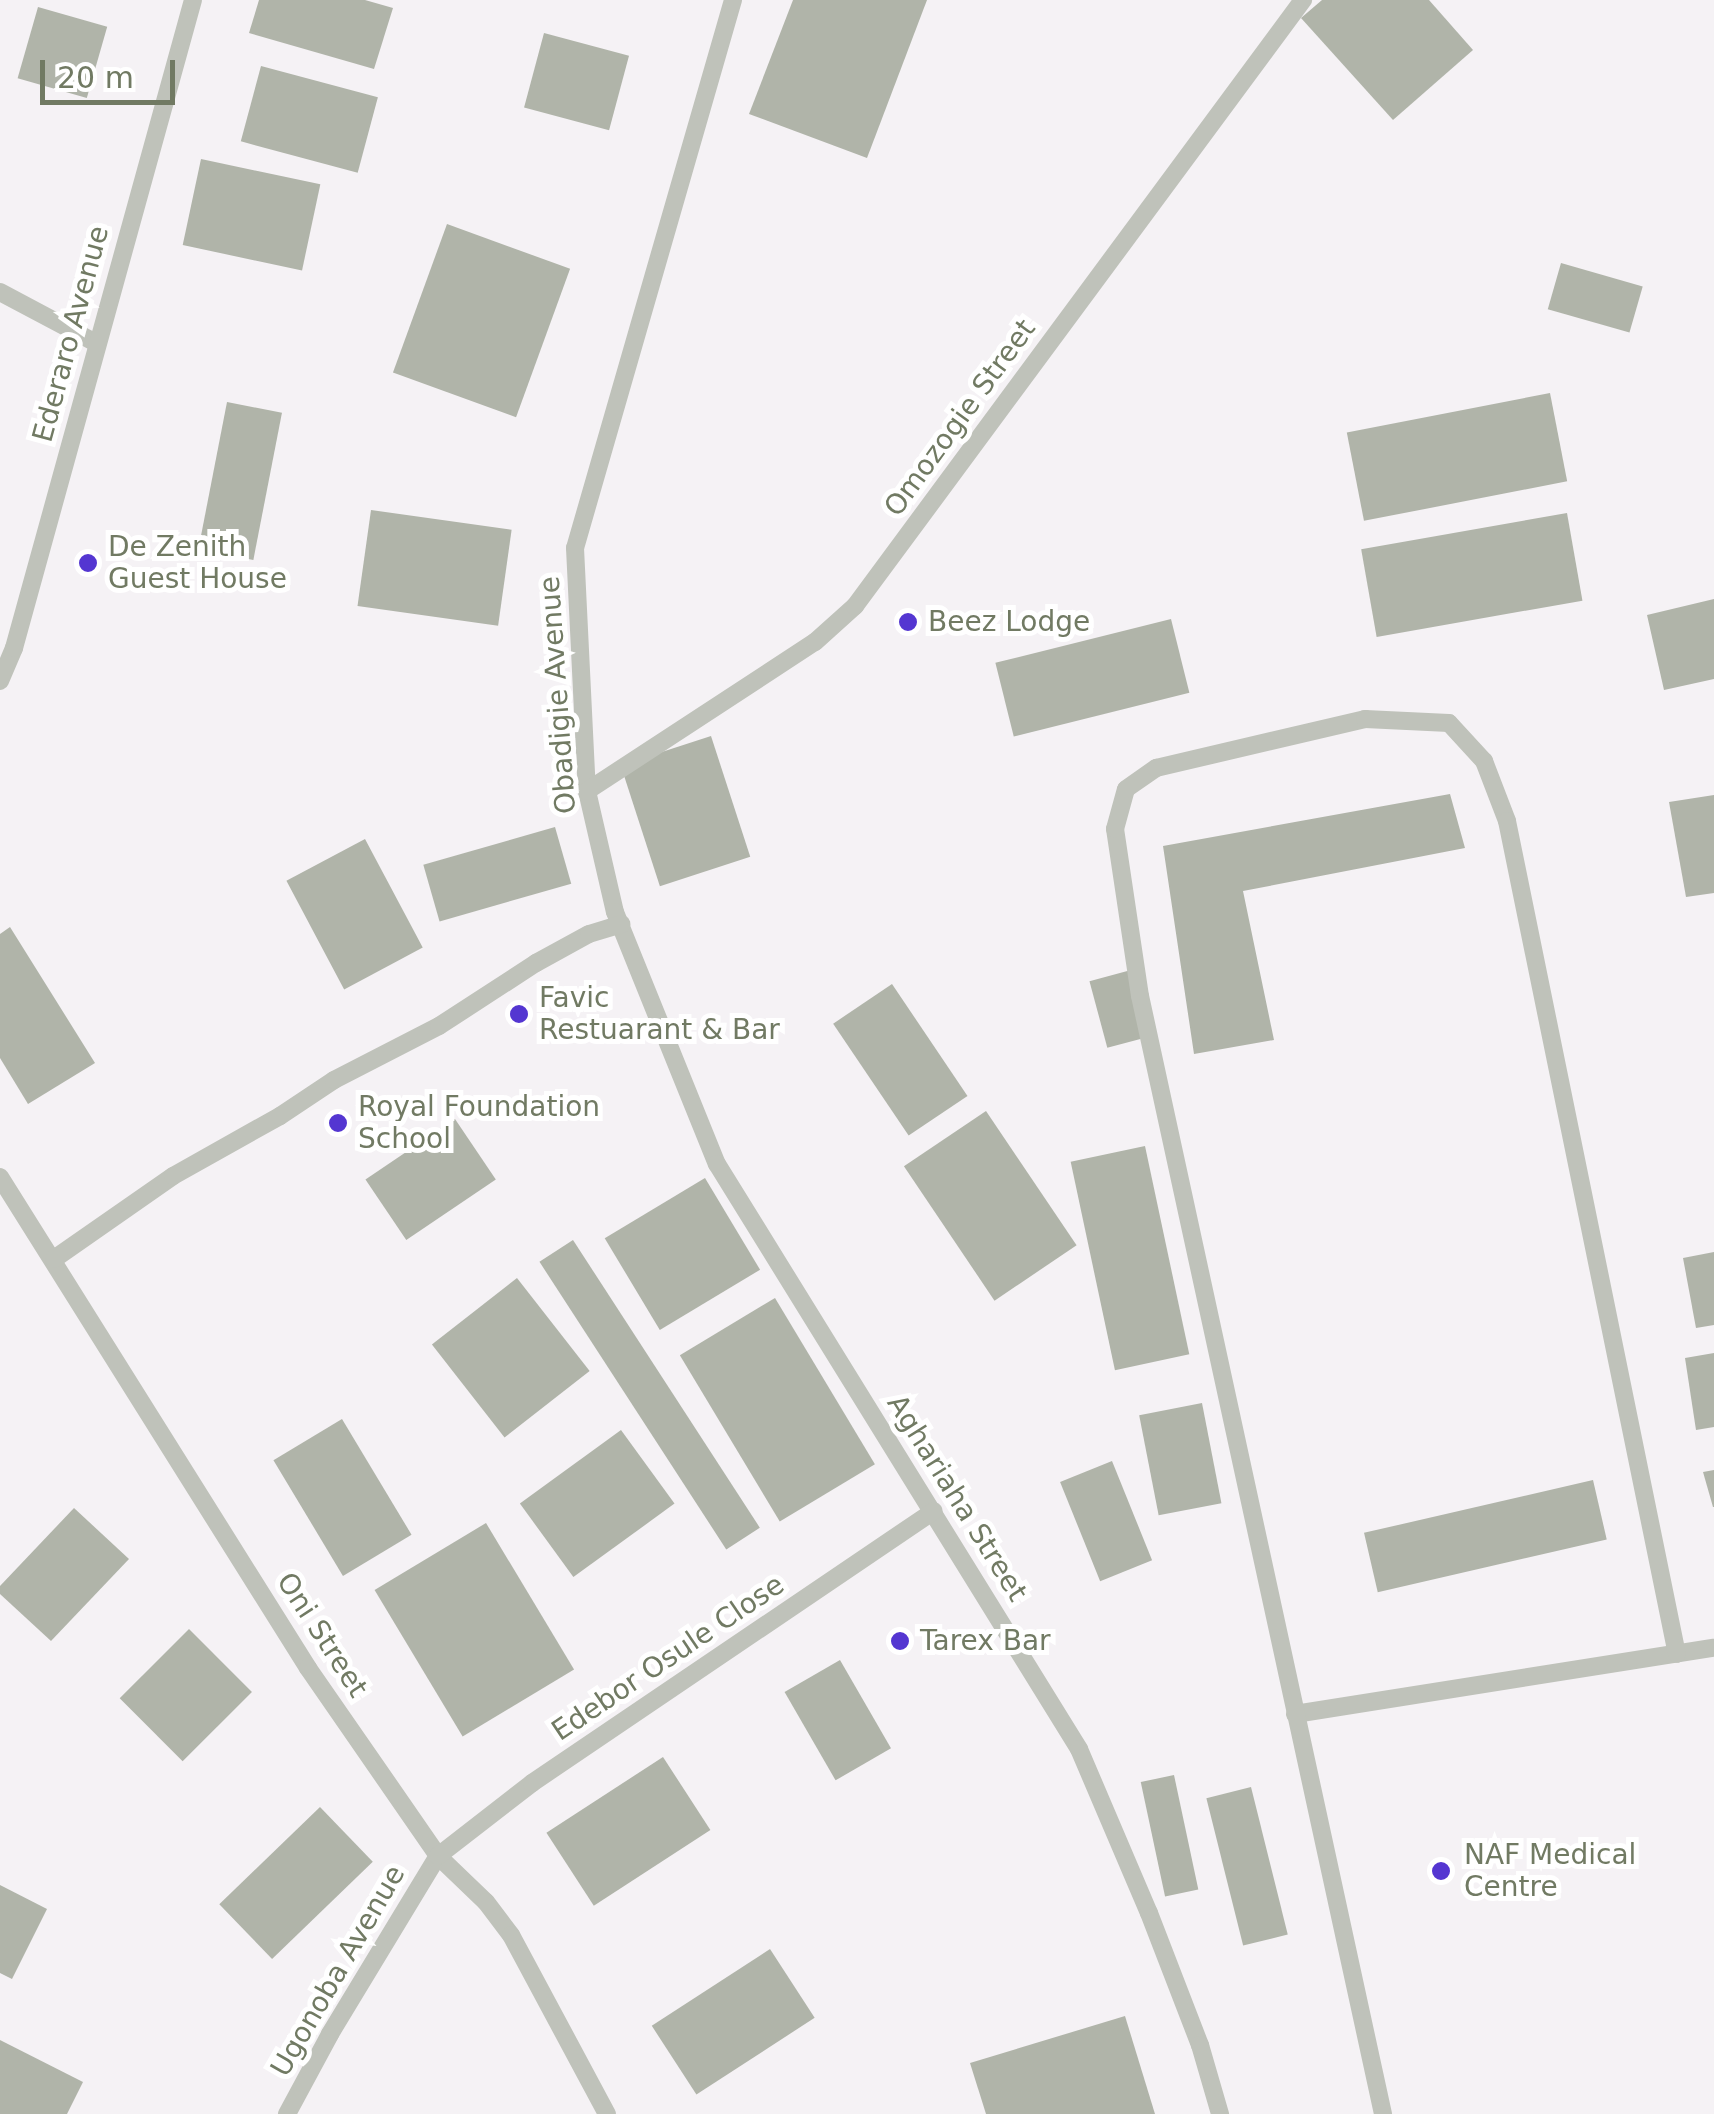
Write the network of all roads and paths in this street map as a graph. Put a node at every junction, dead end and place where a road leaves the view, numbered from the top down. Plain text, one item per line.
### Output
1 (193, 0) edge
2 (733, 0) edge
3 (1303, 0) edge
4 (0, 292) edge
5 (96, 342) junction
6 (0, 680) edge
7 (587, 792) junction
8 (621, 924) junction
9 (0, 1178) edge
10 (54, 1258) junction
11 (934, 1512) junction
12 (1714, 1648) edge
13 (1677, 1654) junction
14 (1295, 1714) junction
15 (438, 1856) junction
16 (287, 2114) edge
17 (607, 2114) edge
18 (1220, 2114) edge
19 (1383, 2114) edge

1 - 5 street, Ederaro Avenue
2 - 7 street, Obadigie Avenue
3 - 7 street, Omozogie Street
4 - 5 street
5 - 6 street, Ederaro Avenue
7 - 8 street, Obadigie Avenue
8 - 10 street
8 - 11 street, Aghariaha Street
9 - 10 street, Oni Street
10 - 15 street, Oni Street
11 - 15 street, Edebor Osule Close
11 - 18 street, Aghariaha Street
12 - 13 street
13 - 14 street
13 - 14 street
14 - 19 street
15 - 16 street, Ugonoba Avenue
15 - 17 street, Oni Street

